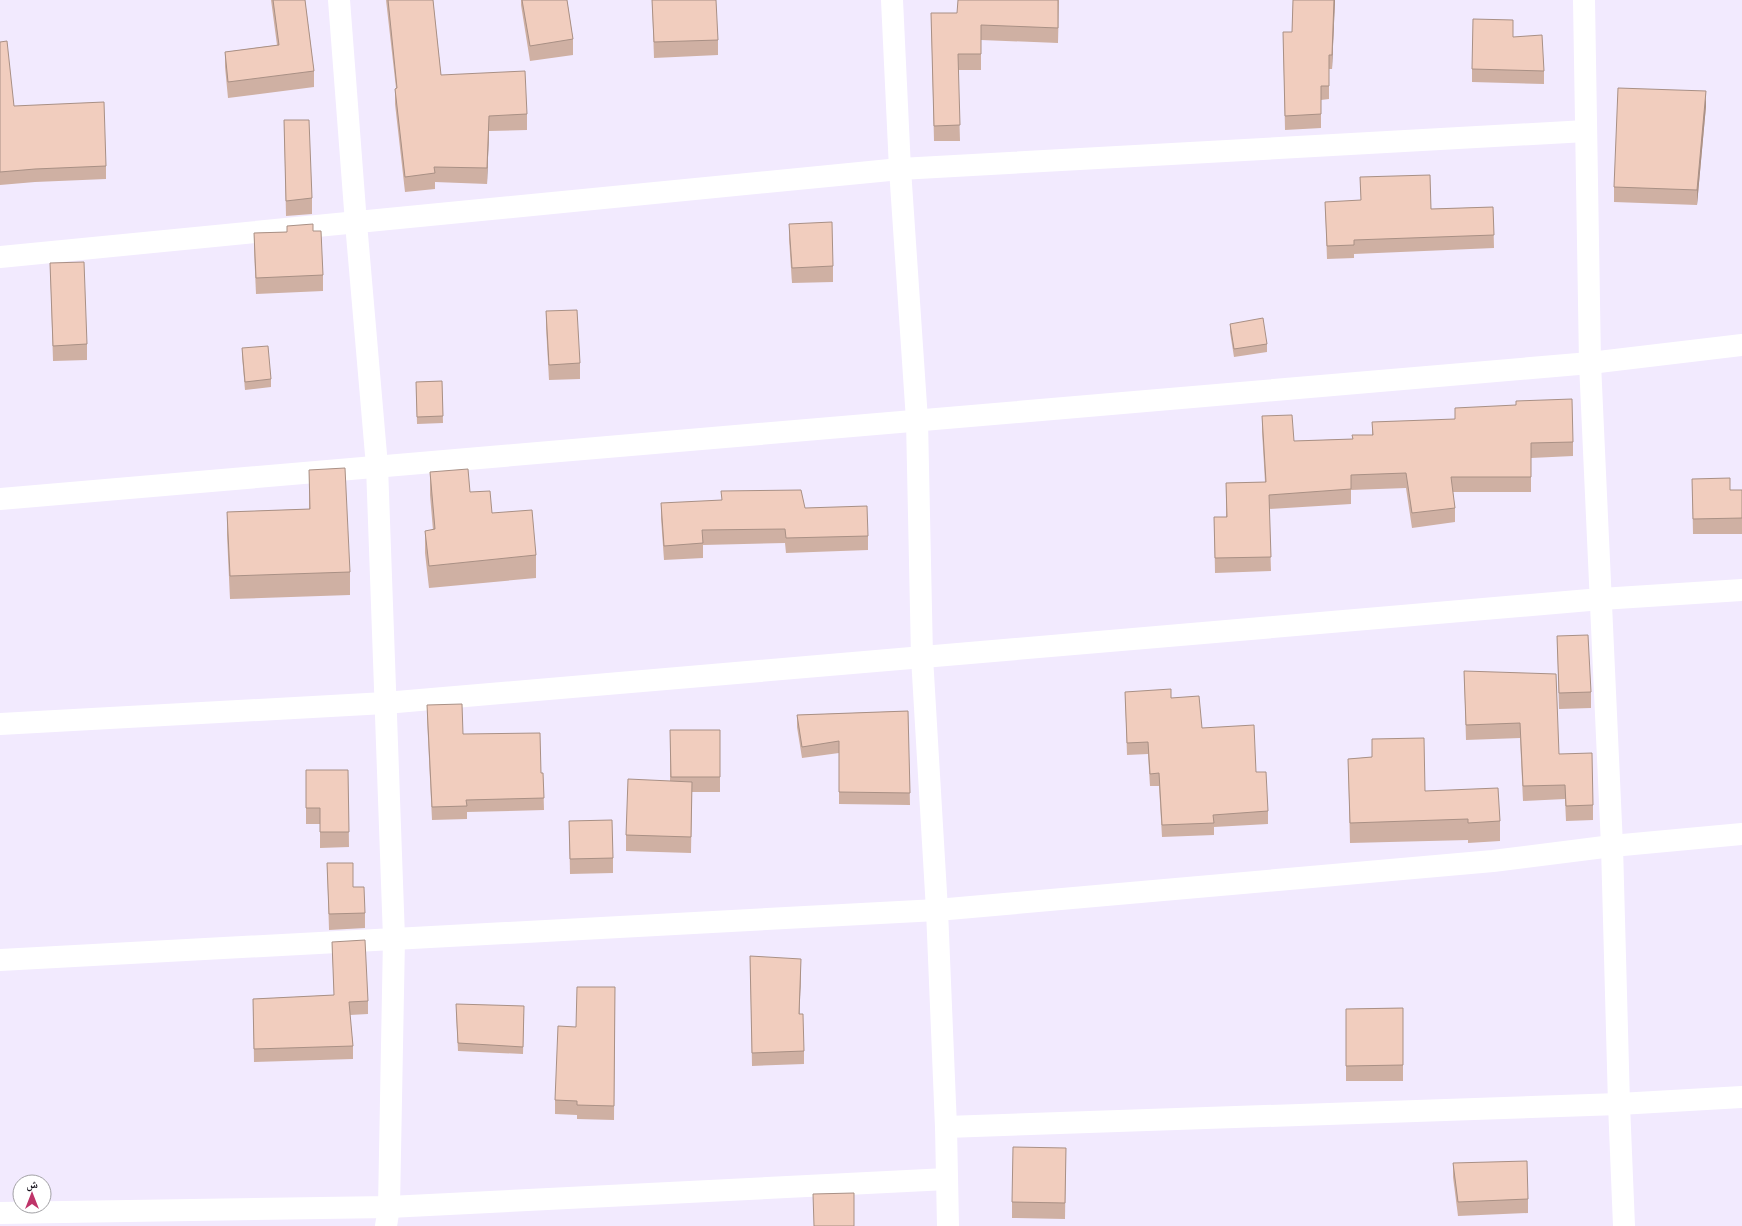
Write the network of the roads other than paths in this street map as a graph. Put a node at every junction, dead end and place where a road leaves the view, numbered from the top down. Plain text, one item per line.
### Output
1 (339, 0) edge
2 (892, 0) edge
3 (1584, 0) edge
4 (1586, 131) junction
5 (900, 169) junction
6 (356, 223) junction
7 (0, 256) edge
8 (1742, 345) edge
9 (1590, 363) junction
10 (917, 420) junction
11 (377, 466) junction
12 (0, 499) edge
13 (1742, 590) edge
14 (1601, 599) junction
15 (922, 657) junction
16 (385, 703) junction
17 (0, 724) edge
18 (1742, 834) edge
19 (1612, 846) junction
20 (936, 910) junction
21 (394, 938) junction
22 (0, 960) edge
23 (1742, 1097) edge
24 (1619, 1104) junction
25 (946, 1127) junction
26 (947, 1179) junction
27 (0, 1213) edge
28 (388, 1217) edge
29 (203, 1218) edge
30 (948, 1226) edge
31 (1624, 1226) edge

1 - 6 street
2 - 5 street
3 - 4 street
4 - 5 street
4 - 9 street
5 - 6 street
5 - 10 street
6 - 7 street
6 - 11 street
8 - 9 street
9 - 10 street
9 - 14 street
10 - 11 street
10 - 15 street
11 - 12 street
11 - 16 street
13 - 14 street
14 - 15 street
14 - 19 street
15 - 16 street
15 - 20 street
16 - 17 street
16 - 21 street
18 - 19 street
19 - 20 street
19 - 24 street
20 - 21 street
20 - 25 street
21 - 22 street
21 - 28 street
23 - 24 street
24 - 25 street
24 - 31 street
25 - 26 street
26 - 28 street
26 - 30 street
27 - 29 street
28 - 29 street

